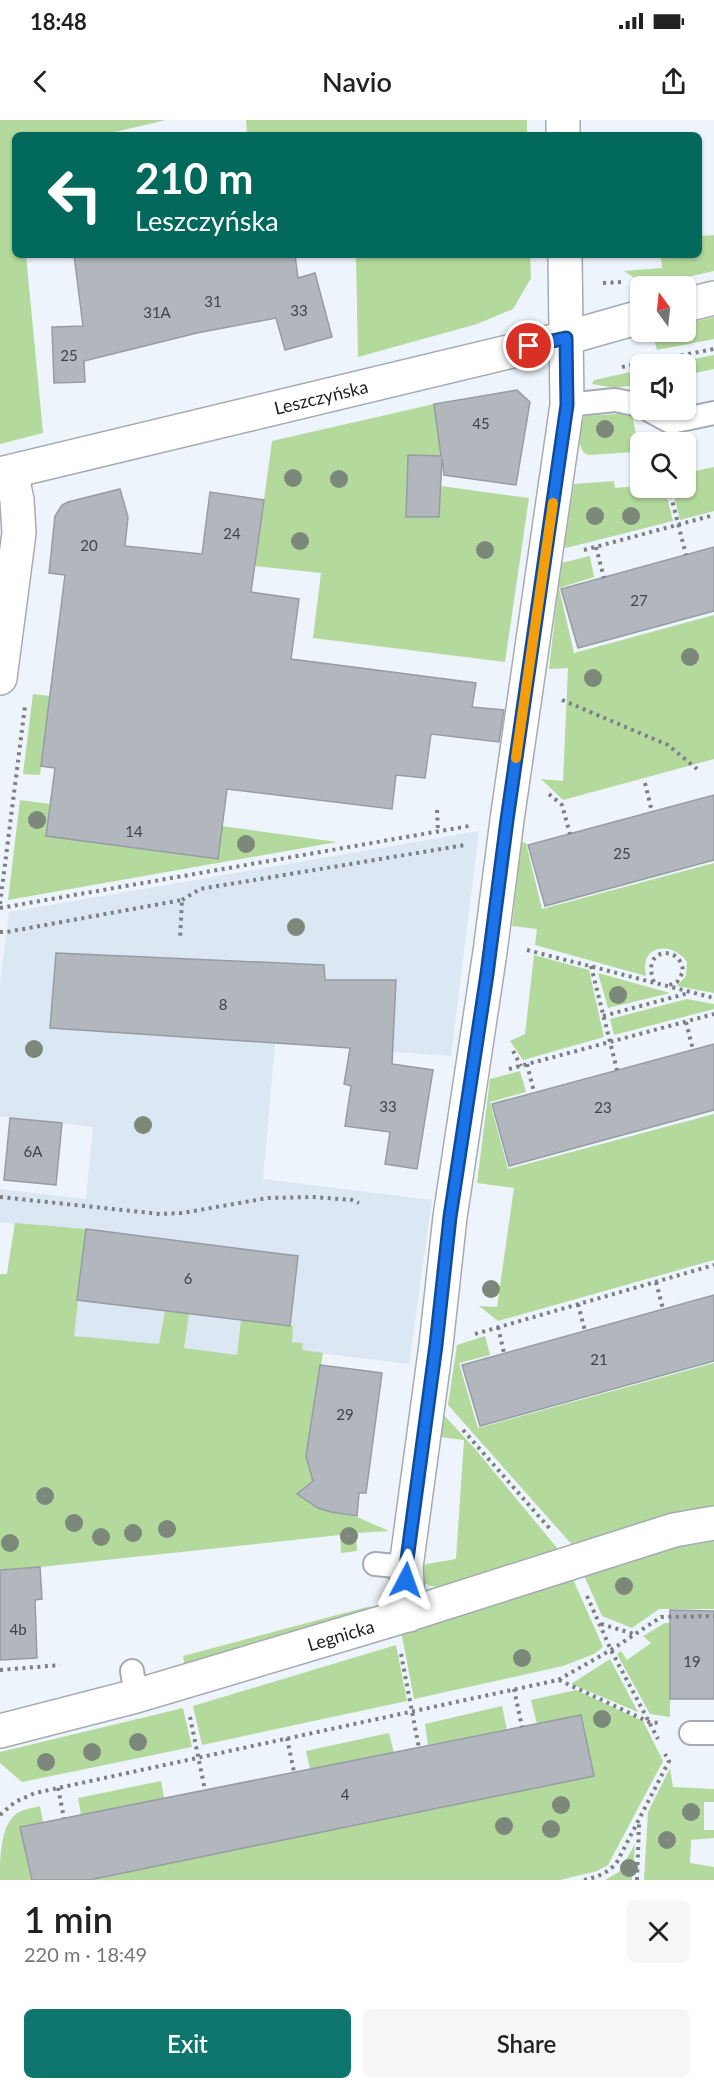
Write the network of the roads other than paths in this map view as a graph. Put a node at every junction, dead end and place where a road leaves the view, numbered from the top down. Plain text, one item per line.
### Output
1 (565, 258) edge
2 (714, 298) edge
3 (696, 302) edge
4 (630, 320) edge
5 (566, 338) junction
6 (630, 403) edge
7 (567, 405) junction
8 (714, 413) edge
9 (696, 417) edge
10 (6, 473) edge
11 (0, 678) edge
12 (714, 1523) edge
13 (401, 1617) junction
14 (0, 1731) edge
15 (691, 1733) dead end
16 (714, 1733) edge

1 - 5 street
2 - 3 street
4 - 5 street, Leszczyńska
5 - 7 street
5 - 10 street, Leszczyńska
6 - 7 lane
7 - 13 street
8 - 9 lane
10 - 11 street
12 - 13 street, Legnicka
13 - 14 street, Legnicka
15 - 16 lane

